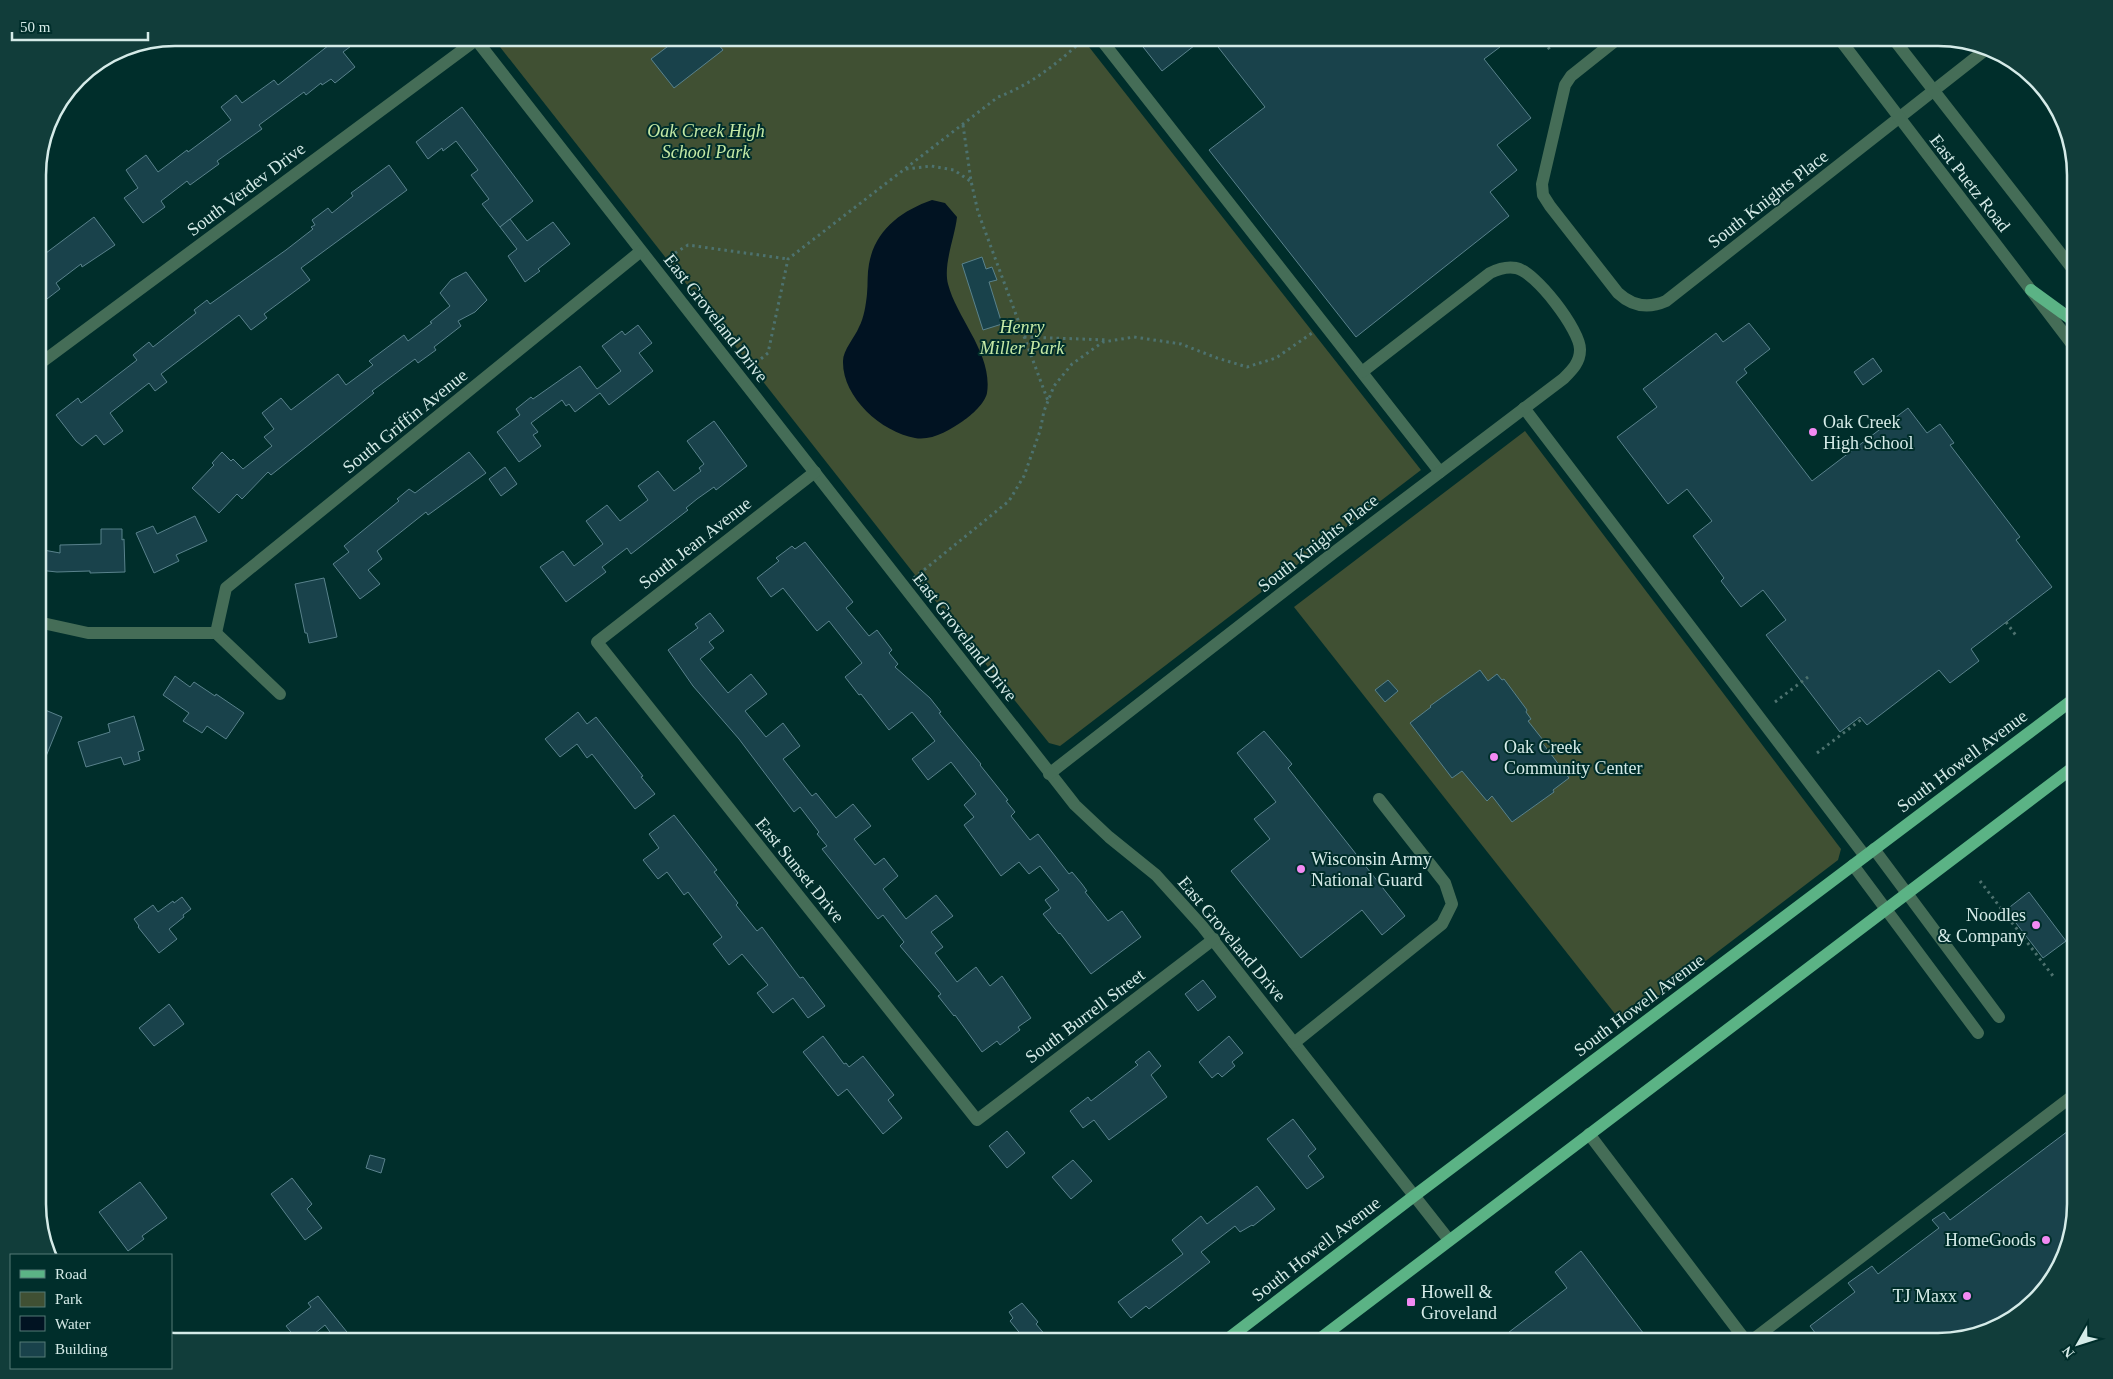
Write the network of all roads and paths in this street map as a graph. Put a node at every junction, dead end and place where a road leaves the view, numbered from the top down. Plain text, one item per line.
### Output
1 (466, 46) edge
2 (480, 46) edge
3 (1076, 46) edge
4 (1106, 46) edge
5 (1547, 46) edge
6 (1610, 46) edge
7 (1844, 46) edge
8 (1898, 46) edge
9 (1551, 51) dead end
10 (1981, 54) edge
11 (1934, 92) junction
12 (1899, 119) junction
13 (963, 124) junction
14 (905, 169) junction
15 (971, 181) junction
16 (641, 251) junction
17 (675, 253) dead end
18 (788, 259) junction
19 (2067, 259) edge
20 (2031, 290) junction
21 (2067, 316) edge
22 (1325, 325) junction
23 (2067, 336) edge
24 (1024, 337) junction
25 (1116, 340) junction
26 (47, 358) edge
27 (1362, 372) junction
28 (739, 376) junction
29 (1048, 401) junction
30 (1524, 408) junction
31 (815, 472) junction
32 (1440, 472) junction
33 (903, 586) junction
34 (2006, 622) dead end
35 (47, 624) edge
36 (216, 633) junction
37 (2017, 637) dead end
38 (597, 642) joint
39 (1808, 677) dead end
40 (280, 694) dead end
41 (1775, 702) dead end
42 (2067, 705) edge
43 (1862, 719) dead end
44 (1817, 753) dead end
45 (2067, 773) edge
46 (1050, 774) junction
47 (1379, 799) dead end
48 (1870, 852) junction
49 (1853, 865) junction
50 (1980, 881) dead end
51 (1907, 893) junction
52 (1886, 909) junction
53 (1214, 939) junction
54 (2053, 976) dead end
55 (1999, 1017) dead end
56 (1978, 1033) dead end
57 (1294, 1043) junction
58 (2067, 1101) edge
59 (977, 1120) joint
60 (1589, 1134) junction
61 (1414, 1196) junction
62 (1449, 1240) junction
63 (1237, 1333) edge
64 (1329, 1333) edge
65 (1739, 1333) edge
66 (1763, 1333) edge

1 - 26 street, South Verdev Drive
2 - 16 street, East Groveland Drive
3 - 13 path
4 - 22 street
5 - 9 path
6 - 12 street, South Knights Place
7 - 12 street, East Puetz Road
8 - 11 street, East Puetz Road
10 - 11 street, South Knights Place
11 - 12 street, South Knights Place
11 - 19 street, East Puetz Road
12 - 20 street, East Puetz Road
13 - 14 path
13 - 15 path
14 - 15 path
14 - 18 path
15 - 24 path
16 - 28 street, East Groveland Drive
16 - 36 street, South Griffin Avenue
17 - 18 path
18 - 28 path
20 - 21 main road
20 - 23 street, East Puetz Road
22 - 25 path
22 - 27 street
24 - 25 path
24 - 29 path
25 - 29 path
27 - 30 street, South Knights Place
27 - 32 street
28 - 31 street, East Groveland Drive
29 - 33 path
30 - 32 street, South Knights Place
30 - 48 street
31 - 33 street, East Groveland Drive
31 - 38 street, South Jean Avenue
32 - 46 street, South Knights Place
33 - 46 street, East Groveland Drive
34 - 37 path
35 - 36 street
36 - 40 street
38 - 59 street, East Sunset Drive
39 - 41 path
42 - 48 main road, South Howell Avenue
43 - 44 path
45 - 51 main road
46 - 53 street, East Groveland Drive
47 - 57 street
48 - 49 main road, South Howell Avenue
48 - 51 street
49 - 52 street
49 - 61 main road, South Howell Avenue
50 - 54 path
51 - 52 main road
51 - 55 street
52 - 56 street
52 - 60 main road
53 - 57 street, East Groveland Drive
53 - 59 street, South Burrell Street
57 - 61 street, East Groveland Drive
58 - 66 street
60 - 62 main road
60 - 65 street
61 - 62 street, East Groveland Drive
61 - 63 main road, South Howell Avenue
62 - 64 main road

